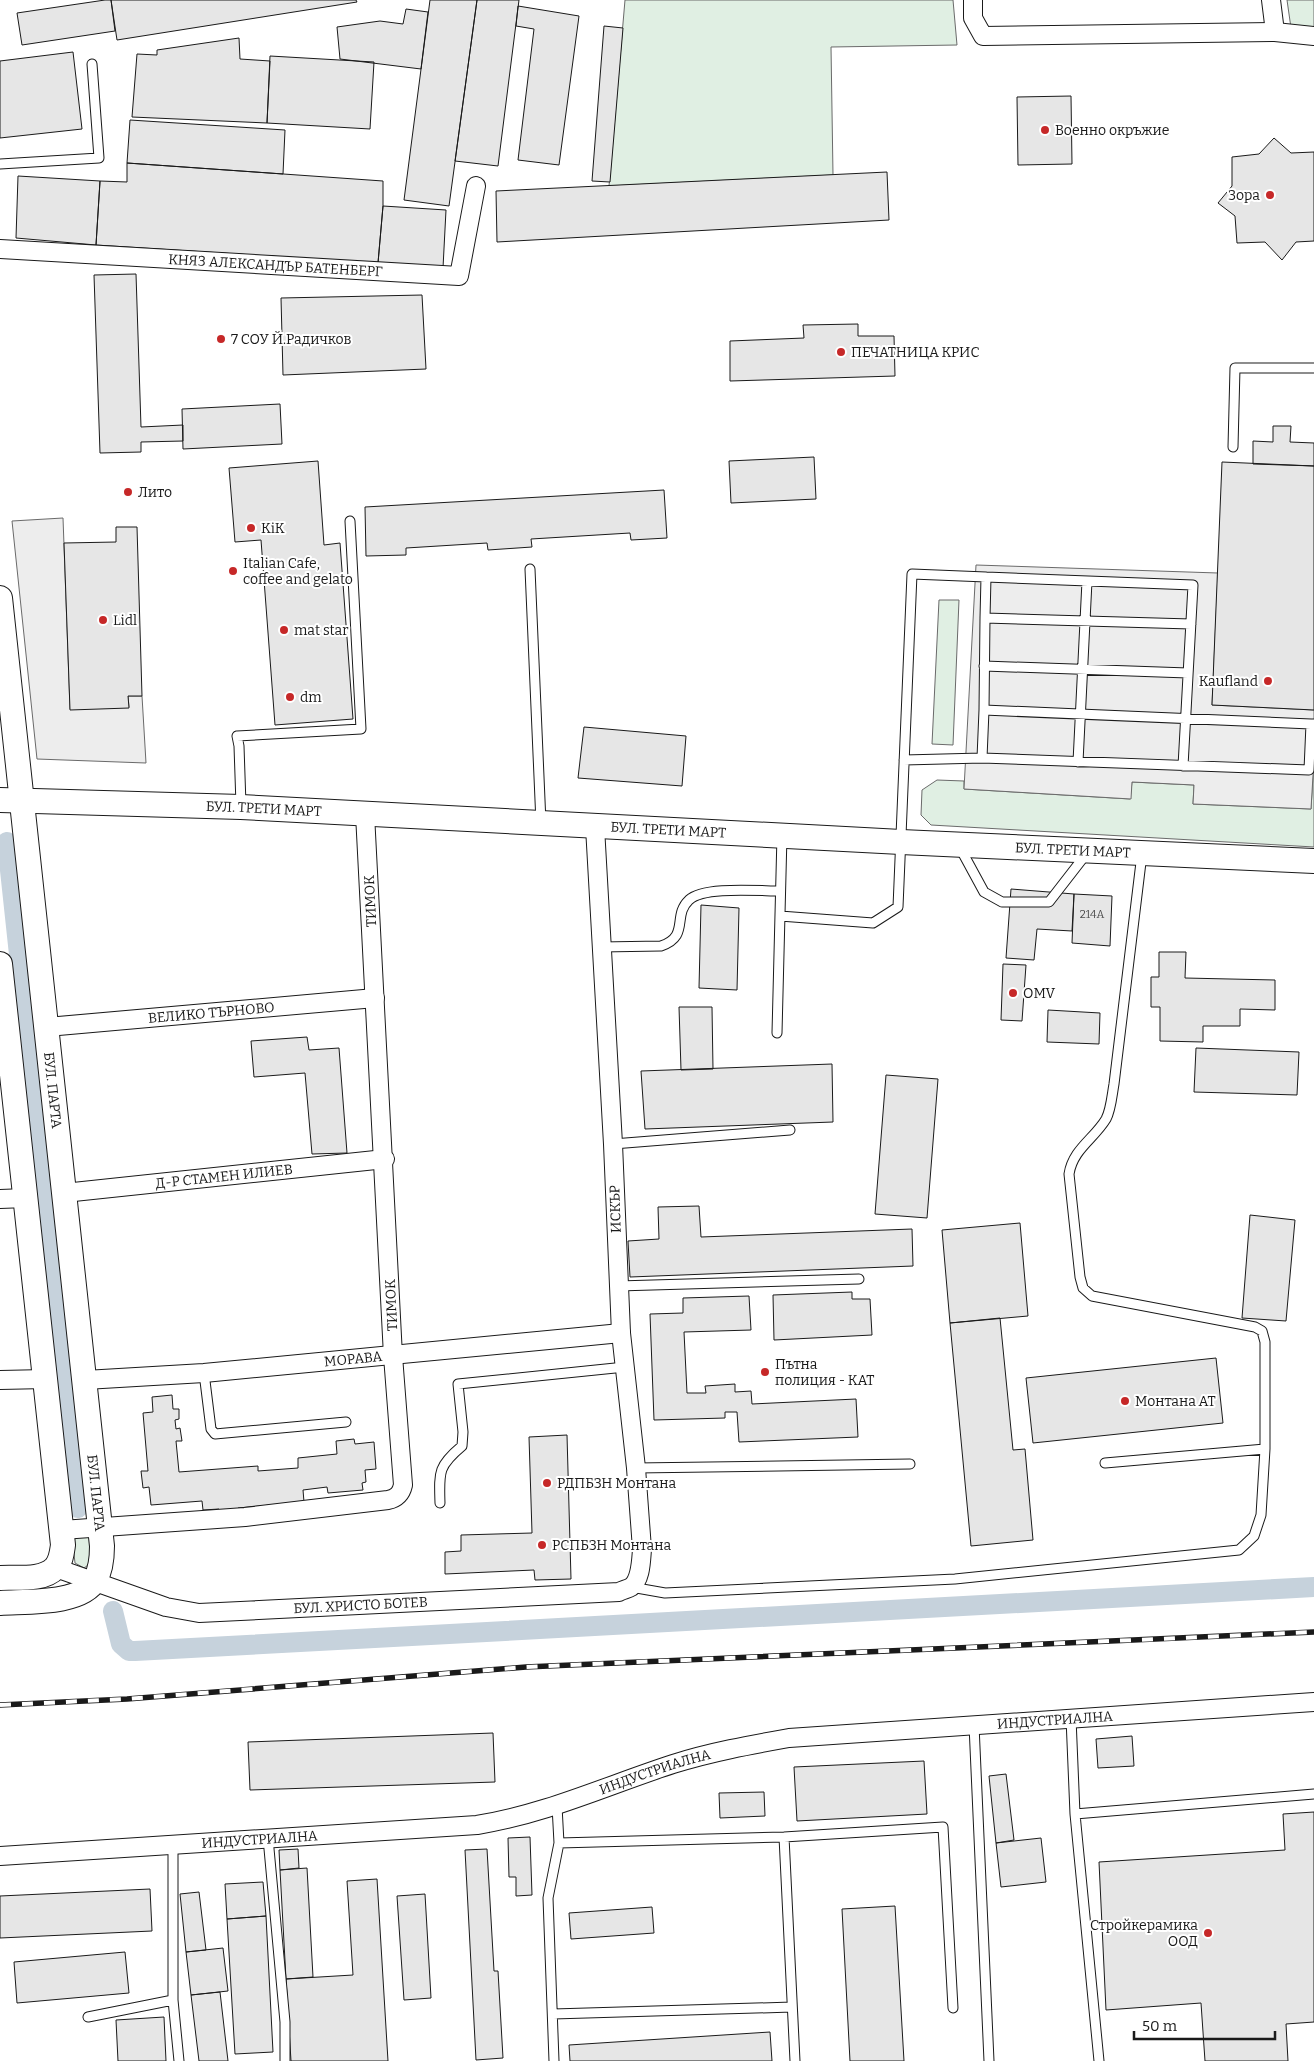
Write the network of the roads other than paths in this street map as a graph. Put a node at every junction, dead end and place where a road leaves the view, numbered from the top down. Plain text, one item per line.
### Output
1 (973, 0) edge
2 (1272, 0) edge
3 (1275, 32) junction
4 (1314, 36) edge
5 (92, 64) dead end
6 (0, 164) edge
7 (476, 186) dead end
8 (0, 249) edge
9 (1314, 368) edge
10 (1233, 447) dead end
11 (350, 521) dead end
12 (530, 569) dead end
13 (986, 577) junction
14 (1087, 581) junction
15 (0, 598) edge
16 (985, 618) junction
17 (1085, 621) junction
18 (1191, 624) junction
19 (984, 666) junction
20 (1083, 669) junction
21 (1188, 672) junction
22 (984, 710) junction
23 (1080, 714) junction
24 (1186, 718) junction
25 (1312, 724) edge
26 (982, 758) junction
27 (904, 760) junction
28 (1078, 762) junction
29 (1184, 766) junction
30 (11, 800) edge
31 (241, 808) junction
32 (366, 814) junction
33 (541, 823) junction
34 (595, 827) junction
35 (782, 835) junction
36 (901, 842) junction
37 (958, 844) junction
38 (1089, 850) junction
39 (1142, 852) junction
40 (1314, 861) edge
41 (780, 891) junction
42 (780, 916) junction
43 (601, 947) junction
44 (0, 964) edge
45 (375, 998) junction
46 (3, 1022) edge
47 (46, 1027) junction
48 (777, 1032) dead end
49 (790, 1130) dead end
50 (613, 1144) junction
51 (384, 1159) junction
52 (64, 1193) junction
53 (26, 1198) junction
54 (0, 1199) edge
55 (859, 1279) dead end
56 (618, 1286) junction
57 (621, 1333) junction
58 (394, 1356) junction
59 (624, 1367) junction
60 (204, 1373) junction
61 (46, 1379) junction
62 (0, 1380) edge
63 (85, 1380) junction
64 (346, 1422) dead end
65 (1264, 1449) junction
66 (1105, 1463) dead end
67 (910, 1464) dead end
68 (636, 1468) junction
69 (440, 1502) dead end
70 (101, 1528) junction
71 (62, 1530) junction
72 (56, 1568) junction
73 (0, 1578) edge
74 (95, 1581) junction
75 (631, 1587) junction
76 (0, 1602) edge
77 (1314, 1702) edge
78 (1071, 1718) junction
79 (974, 1725) junction
80 (1314, 1794) edge
81 (557, 1806) junction
82 (1075, 1814) junction
83 (784, 1837) junction
84 (268, 1838) junction
85 (173, 1843) junction
86 (559, 1843) junction
87 (0, 1856) edge
88 (173, 2000) junction
89 (792, 2007) junction
90 (953, 2008) dead end
91 (553, 2014) junction
92 (88, 2017) dead end
93 (179, 2061) edge
94 (284, 2061) edge
95 (554, 2061) edge
96 (795, 2061) edge
97 (989, 2061) edge
98 (1099, 2061) edge

1 - 3 street
2 - 3 street
3 - 4 street
5 - 6 lane
7 - 8 street, КНЯЗ АЛЕКСАНДЪР БАТЕНБЕРГ
9 - 10 lane
11 - 31 lane
12 - 33 lane
13 - 14 lane
13 - 16 lane
13 - 27 lane
14 - 17 lane
14 - 18 lane
15 - 30 main road, БУЛ. ПАРТА
16 - 17 lane
16 - 19 lane
17 - 18 lane
17 - 20 lane
18 - 21 lane
19 - 20 lane
19 - 22 lane
20 - 21 lane
20 - 23 lane
21 - 24 lane
22 - 23 lane
22 - 26 lane
23 - 24 lane
23 - 28 lane
24 - 25 lane
24 - 29 lane
25 - 29 lane
26 - 27 lane
26 - 28 lane
27 - 36 lane
28 - 29 lane
30 - 31 main road, БУЛ. ТРЕТИ МАРТ
30 - 47 main road, БУЛ. ПАРТА
31 - 32 main road, БУЛ. ТРЕТИ МАРТ
32 - 33 main road, БУЛ. ТРЕТИ МАРТ
32 - 45 street, ТИМОК
33 - 34 main road, БУЛ. ТРЕТИ МАРТ
34 - 35 main road, БУЛ. ТРЕТИ МАРТ
34 - 43 street, ИСКЪР
35 - 36 main road, БУЛ. ТРЕТИ МАРТ
35 - 41 lane
36 - 37 main road, БУЛ. ТРЕТИ МАРТ
36 - 42 lane
37 - 38 main road, БУЛ. ТРЕТИ МАРТ
37 - 38 lane
38 - 39 main road, БУЛ. ТРЕТИ МАРТ
39 - 40 main road, БУЛ. ТРЕТИ МАРТ
39 - 65 lane
41 - 42 lane
41 - 43 lane
42 - 48 lane
43 - 50 street, ИСКЪР
44 - 46 main road
45 - 47 street, ВЕЛИКО ТЪРНОВО
45 - 51 street, ТИМОК
46 - 53 main road
47 - 52 main road, БУЛ. ПАРТА
49 - 50 lane
50 - 56 street, ИСКЪР
51 - 52 street, Д-Р СТАМЕН ИЛИЕВ
51 - 58 street, ТИМОК
52 - 63 main road, БУЛ. ПАРТА
53 - 54 street
53 - 61 main road
55 - 56 lane
56 - 57 street, ИСКЪР
57 - 58 street, МОРАВА
57 - 59 street, ИСКЪР
58 - 60 street, МОРАВА
58 - 70 street, ТИМОК
59 - 68 street, ИСКЪР
59 - 69 lane
60 - 63 street, МОРАВА
60 - 64 lane
61 - 62 street
61 - 71 main road
63 - 70 main road, БУЛ. ПАРТА
65 - 66 lane
65 - 75 lane
67 - 68 lane
68 - 75 street, ИСКЪР
70 - 71 street
70 - 74 main road, БУЛ. ПАРТА
71 - 72 main road
72 - 73 main road
72 - 74 street, БУЛ. ХРИСТО БОТЕВ
74 - 75 street, БУЛ. ХРИСТО БОТЕВ
74 - 76 main road
77 - 78 street, ИНДУСТРИАЛНА
78 - 79 street, ИНДУСТРИАЛНА
78 - 82 lane
79 - 81 street, ИНДУСТРИАЛНА
79 - 97 lane
80 - 82 lane
81 - 84 street, ИНДУСТРИАЛНА
81 - 86 lane
82 - 98 lane
83 - 86 lane
83 - 89 lane
83 - 90 lane
84 - 85 street, ИНДУСТРИАЛНА
84 - 94 lane
85 - 87 street, ИНДУСТРИАЛНА
85 - 88 lane
86 - 91 lane
88 - 92 lane
88 - 93 lane
89 - 91 lane
89 - 96 lane
91 - 95 lane

